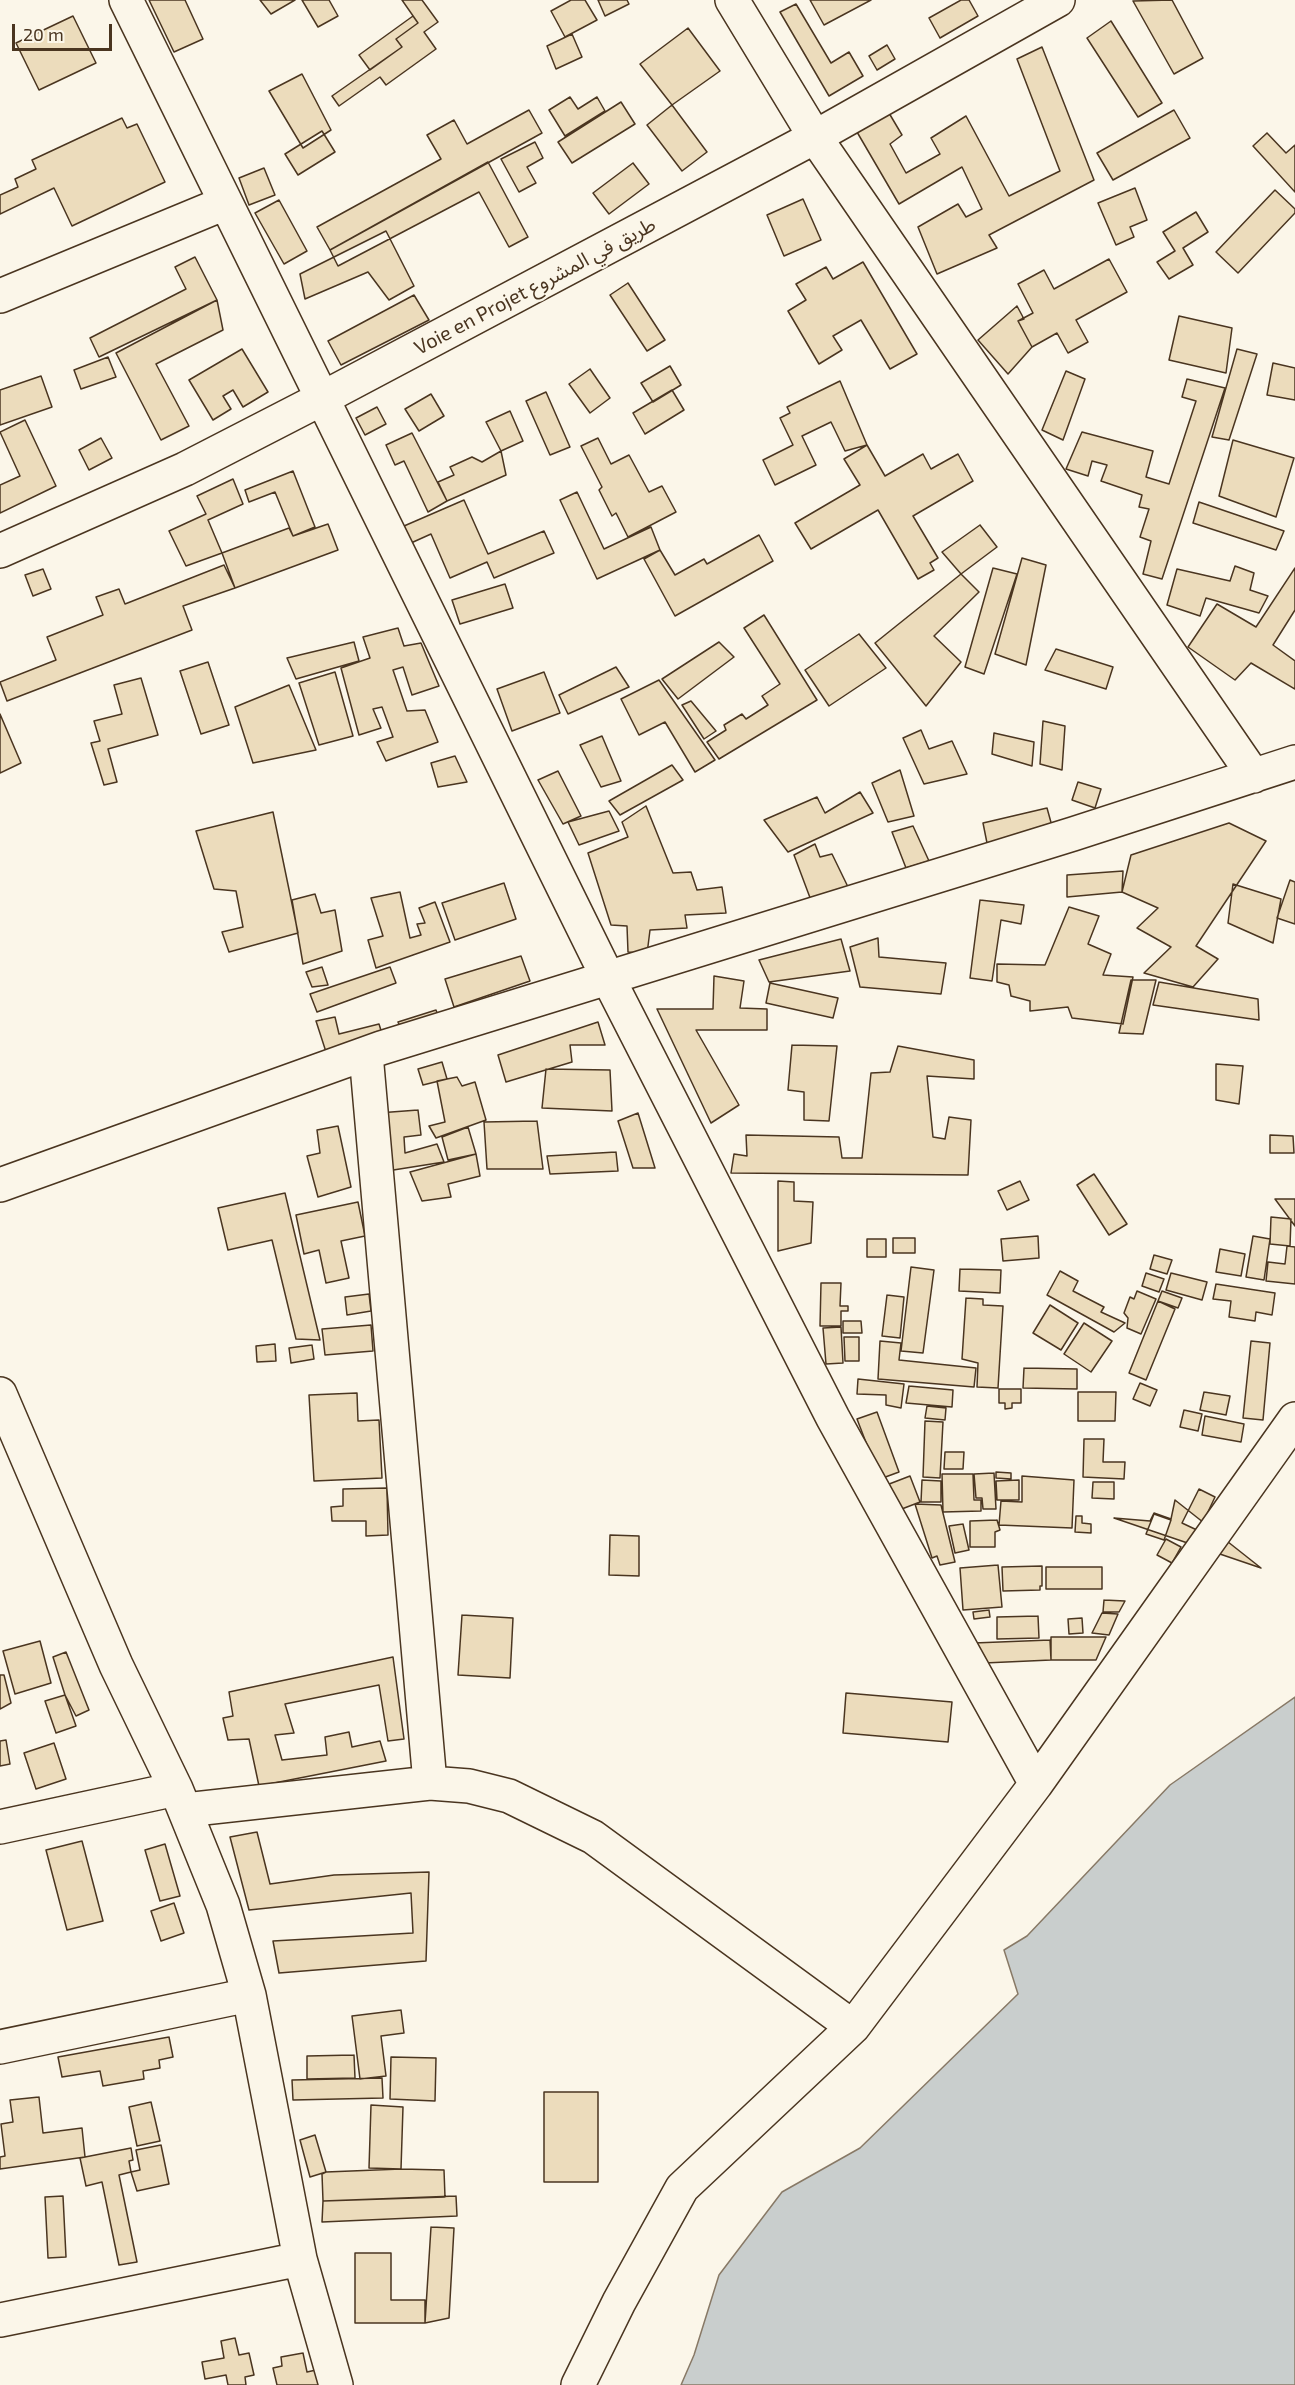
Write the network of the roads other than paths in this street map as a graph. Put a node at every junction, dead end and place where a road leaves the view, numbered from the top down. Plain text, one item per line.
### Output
1 (126, 0) edge
2 (732, 0) edge
3 (1053, 1) edge
4 (815, 137) junction
5 (225, 203) junction
6 (0, 296) edge
7 (321, 399) junction
8 (0, 550) edge
9 (1295, 762) edge
10 (1254, 776) junction
11 (606, 976) junction
12 (366, 1054) junction
13 (0, 1185) edge
14 (0, 1394) edge
15 (1295, 1419) edge
16 (430, 1783) junction
17 (1036, 1784) junction
18 (180, 1799) junction
19 (0, 1827) edge
20 (249, 1995) junction
21 (853, 2027) junction
22 (0, 2047) edge
23 (300, 2259) junction
24 (0, 2320) edge
25 (336, 2385) edge
26 (578, 2385) edge

1 - 5 street
2 - 4 street
3 - 4 street, Voie en Projet طريق في المشروع
4 - 7 street, Voie en Projet طريق في المشروع
4 - 10 street
5 - 6 street
5 - 7 street
7 - 8 street, Voie en Projet طريق في المشروع
7 - 11 street
9 - 10 street
10 - 11 street
11 - 12 street
11 - 17 street
12 - 13 street
12 - 16 street
14 - 18 street
15 - 17 street
16 - 18 street
16 - 21 street
17 - 21 street
18 - 19 street
18 - 20 street
20 - 22 street
20 - 23 street
21 - 26 street
23 - 24 street
23 - 25 street

